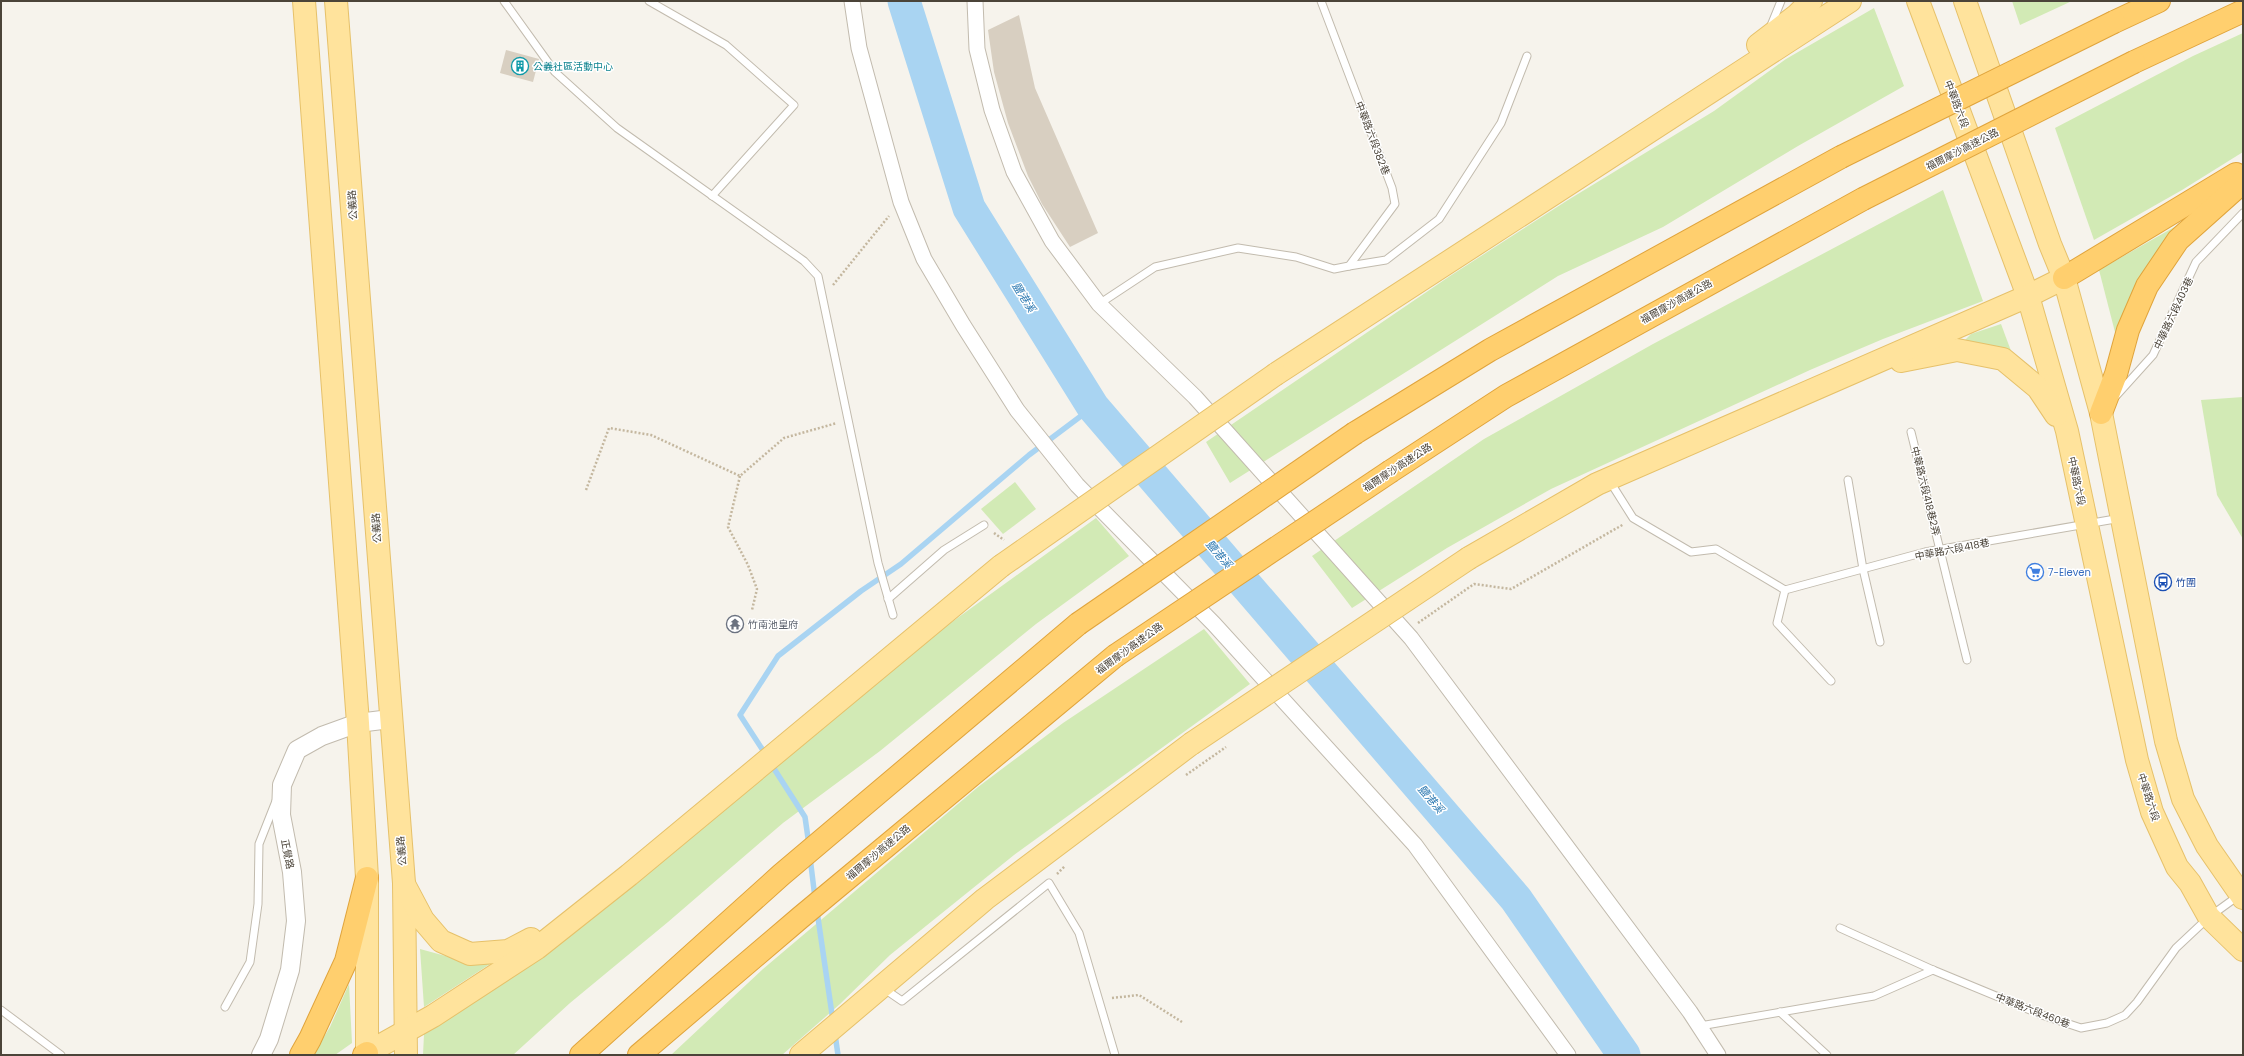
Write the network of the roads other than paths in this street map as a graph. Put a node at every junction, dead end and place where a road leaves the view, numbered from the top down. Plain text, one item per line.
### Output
1 (304, 1) edge
2 (336, 1) edge
3 (504, 1) edge
4 (649, 1) edge
5 (852, 1) edge
6 (975, 1) edge
7 (1321, 1) edge
8 (1781, 1) edge
9 (1811, 1) edge
10 (1850, 1) edge
11 (1918, 1) edge
12 (1966, 1) edge
13 (2159, 1) edge
14 (2243, 11) edge
15 (1766, 38) junction
16 (1527, 56) dead end
17 (1705, 94) junction
18 (2243, 171) edge
19 (2243, 182) edge
20 (712, 196) junction
21 (2243, 213) edge
22 (1350, 266) junction
23 (2064, 278) junction
24 (2028, 296) junction
25 (1099, 304) junction
26 (1800, 395) junction
27 (2101, 413) junction
28 (2067, 431) junction
29 (1911, 432) dead end
30 (1608, 479) junction
31 (1848, 480) dead end
32 (2121, 518) junction
33 (984, 525) road end
34 (2086, 525) junction
35 (1941, 550) junction
36 (1863, 569) junction
37 (1785, 590) junction
38 (888, 599) junction
39 (893, 615) dead end
40 (1880, 642) dead end
41 (1967, 660) dead end
42 (1831, 681) dead end
43 (390, 719) junction
44 (358, 723) junction
45 (282, 785) junction
46 (629, 875) junction
47 (366, 878) junction
48 (404, 883) junction
49 (2242, 895) edge
50 (2209, 916) junction
51 (1840, 928) dead end
52 (2243, 950) edge
53 (1933, 970) junction
54 (881, 987) junction
55 (225, 1007) dead end
56 (1, 1010) edge
57 (1780, 1012) junction
58 (1700, 1026) junction
59 (406, 1031) junction
60 (366, 1054) edge
61 (61, 1055) edge
62 (261, 1055) edge
63 (301, 1055) edge
64 (406, 1055) edge
65 (581, 1055) edge
66 (639, 1055) edge
67 (801, 1055) edge
68 (1115, 1055) edge
69 (1568, 1055) edge
70 (1718, 1055) edge
71 (1827, 1055) edge

1 - 44 main road
2 - 43 main road, 公義路
3 - 20 lane
4 - 20 lane
5 - 69 street
6 - 25 street
7 - 22 lane, 中華路六段382巷
8 - 15 lane
9 - 15 main road
10 - 17 main road
11 - 24 main road, 中華路六段
12 - 23 main road
13 - 65 highway, bridge
14 - 66 highway, 福爾摩沙高速公路, bridge
15 - 17 main road
16 - 22 lane
17 - 46 main road, bridge
18 - 23 highway
19 - 27 highway
20 - 38 lane
21 - 27 lane, 中華路六段403巷
22 - 25 lane
23 - 24 main road
23 - 27 main road
24 - 26 main road
24 - 28 main road, 中華路六段
25 - 58 street
26 - 28 main road
26 - 30 main road
27 - 32 main road
28 - 34 main road, 中華路六段
29 - 35 lane, 中華路六段418巷2弄
30 - 37 lane
30 - 54 main road, bridge
31 - 36 lane
32 - 34 lane, 中華路六段418巷
32 - 49 main road
33 - 38 lane
34 - 35 lane, 中華路六段418巷
34 - 50 main road, 中華路六段
35 - 36 lane, 中華路六段418巷
35 - 41 lane, 中華路六段418巷2弄
36 - 37 lane, 中華路六段418巷
36 - 40 lane
37 - 42 lane
38 - 39 lane
43 - 44 street, 正覺路
43 - 48 main road, 公義路
44 - 45 street, 正覺路
44 - 47 main road
45 - 55 lane
45 - 62 street, 正覺路
46 - 48 main road
46 - 59 main road
47 - 60 main road
47 - 63 highway
48 - 59 main road, 公義路
49 - 50 lane, 中華路六段460巷
50 - 52 main road, 中華路六段
50 - 53 lane, 中華路六段460巷
51 - 53 lane, 中華路六段460巷
53 - 57 lane
54 - 67 main road
54 - 68 lane
56 - 61 lane
57 - 58 lane
57 - 71 lane
58 - 70 street
59 - 60 main road
59 - 64 main road, 公義路

